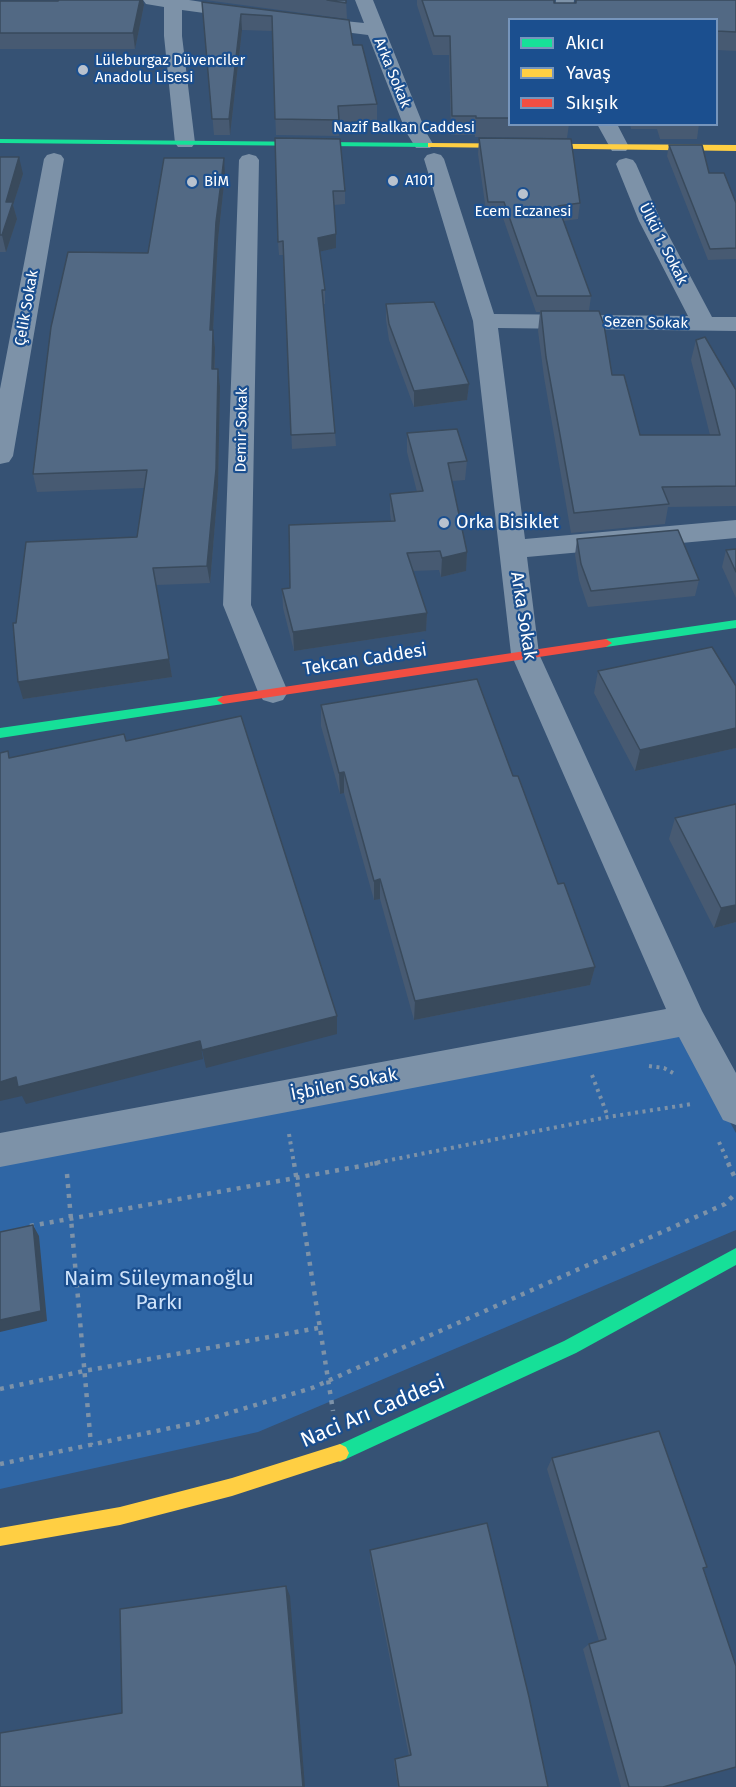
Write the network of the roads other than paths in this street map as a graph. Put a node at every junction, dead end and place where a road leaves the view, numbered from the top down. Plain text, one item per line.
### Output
1 (152, 0) edge
2 (364, 0) edge
3 (565, 0) edge
4 (173, 5) junction
5 (268, 17) edge
6 (562, 18) edge
7 (292, 20) edge
8 (375, 30) junction
9 (608, 126) edge
10 (0, 141) edge
11 (185, 143) junction
12 (736, 148) edge
13 (434, 156) junction
14 (55, 159) dead end
15 (249, 160) dead end
16 (624, 160) junction
17 (485, 321) junction
18 (704, 324) junction
19 (736, 324) edge
20 (0, 456) edge
21 (736, 529) edge
22 (512, 549) junction
23 (736, 624) edge
24 (525, 654) junction
25 (273, 692) junction
26 (0, 733) edge
27 (688, 1020) junction
28 (733, 1102) edge
29 (0, 1150) edge
30 (736, 1256) edge
31 (0, 1537) edge

1 - 4 street
2 - 8 street, Arka Sokak
3 - 6 street
4 - 5 street
4 - 11 street
7 - 8 street
8 - 13 street, Arka Sokak
9 - 16 street, Ülkü 1. Sokak
10 - 11 street, Nazif Balkan Caddesi
11 - 13 street, Nazif Balkan Caddesi
12 - 16 street, Nazif Balkan Caddesi
13 - 16 street, Nazif Balkan Caddesi
13 - 17 street, Arka Sokak
14 - 20 street, Çelik Sokak
15 - 25 street, Demir Sokak
16 - 18 street, Ülkü 1. Sokak
17 - 18 street, Sezen Sokak
17 - 22 street, Arka Sokak
18 - 19 street, Sezen Sokak
21 - 22 street
22 - 24 street, Arka Sokak
23 - 24 street, Tekcan Caddesi
24 - 25 street, Tekcan Caddesi
24 - 27 street, Arka Sokak
25 - 26 street, Tekcan Caddesi
27 - 28 street, Arka Sokak
27 - 29 street, İşbilen Sokak
30 - 31 street, Naci Arı Caddesi

